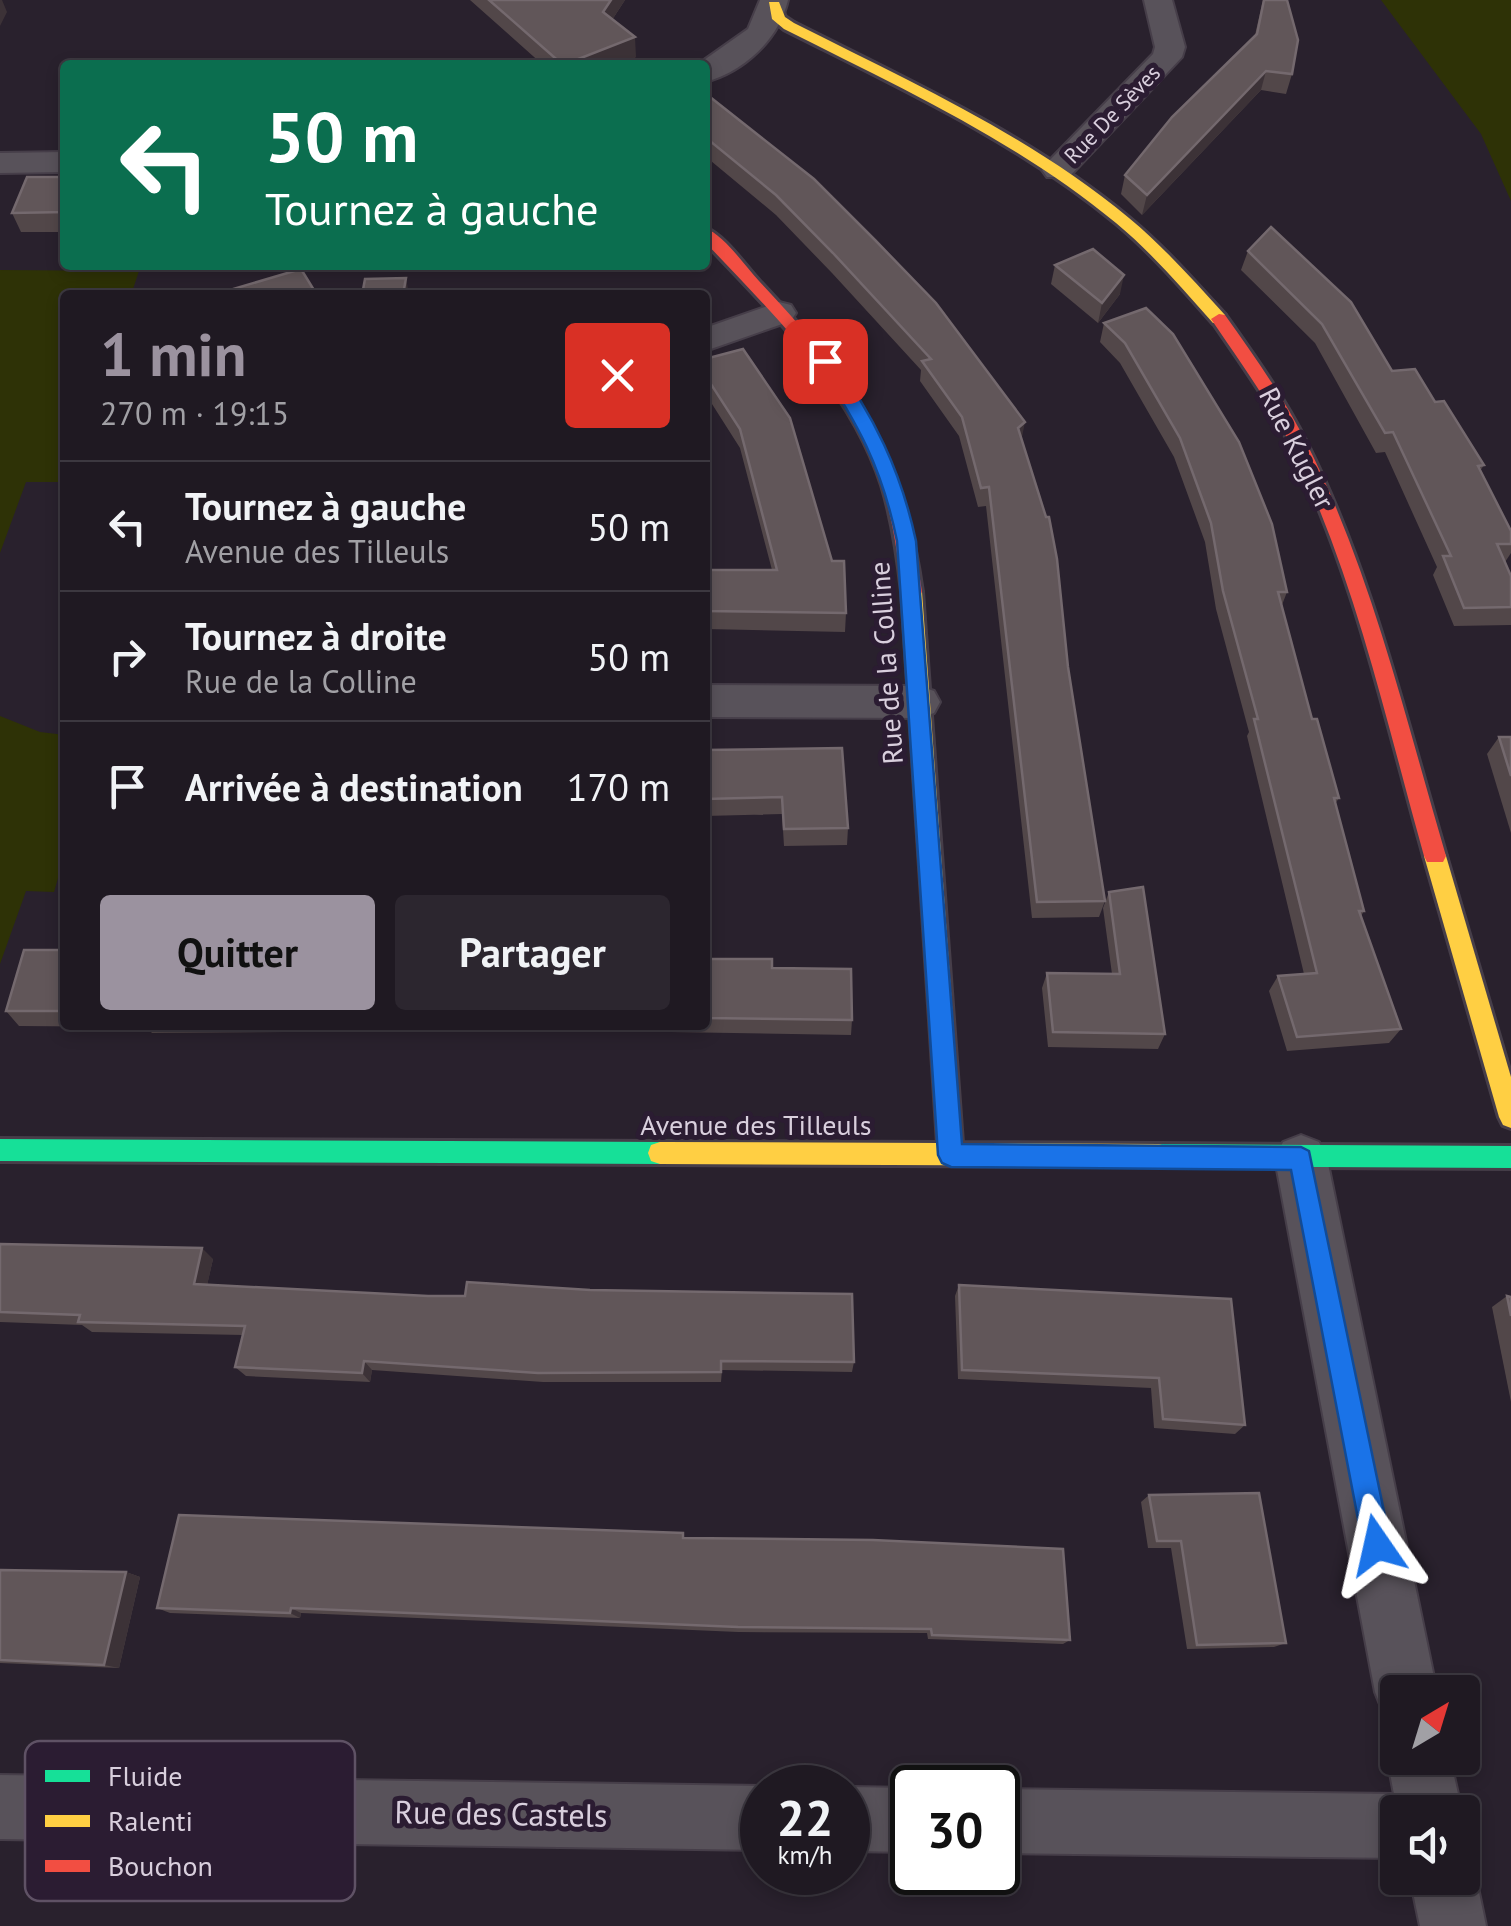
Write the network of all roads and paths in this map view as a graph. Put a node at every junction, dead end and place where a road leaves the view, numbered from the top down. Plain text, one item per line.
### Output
1 (1158, 0) edge
2 (774, 2) edge
3 (710, 70) edge
4 (0, 162) edge
5 (60, 162) edge
6 (1058, 170) junction
7 (710, 238) edge
8 (779, 313) junction
9 (710, 338) edge
10 (710, 701) edge
11 (919, 702) junction
12 (1511, 1117) edge
13 (0, 1150) edge
14 (951, 1155) junction
15 (1511, 1157) edge
16 (1301, 1159) junction
17 (1403, 1675) edge
18 (0, 1807) edge
19 (25, 1807) edge
20 (355, 1812) edge
21 (740, 1818) edge
22 (1020, 1821) edge
23 (1380, 1826) edge
24 (1447, 1895) edge
25 (1454, 1926) edge

1 - 6 street, Rue De Sèves
2 - 3 street
2 - 6 street, Rue Kugler
4 - 5 street
6 - 12 street, Rue Kugler
7 - 8 street, Rue de la Colline
8 - 9 street
8 - 11 street, Rue de la Colline
10 - 11 street
11 - 14 street, Rue de la Colline
13 - 14 street, Avenue des Tilleuls
14 - 16 street, Avenue des Tilleuls
15 - 16 street, Avenue des Tilleuls
16 - 17 street
18 - 19 street, Rue des Castels
20 - 21 street, Rue des Castels
22 - 23 street
24 - 25 street

